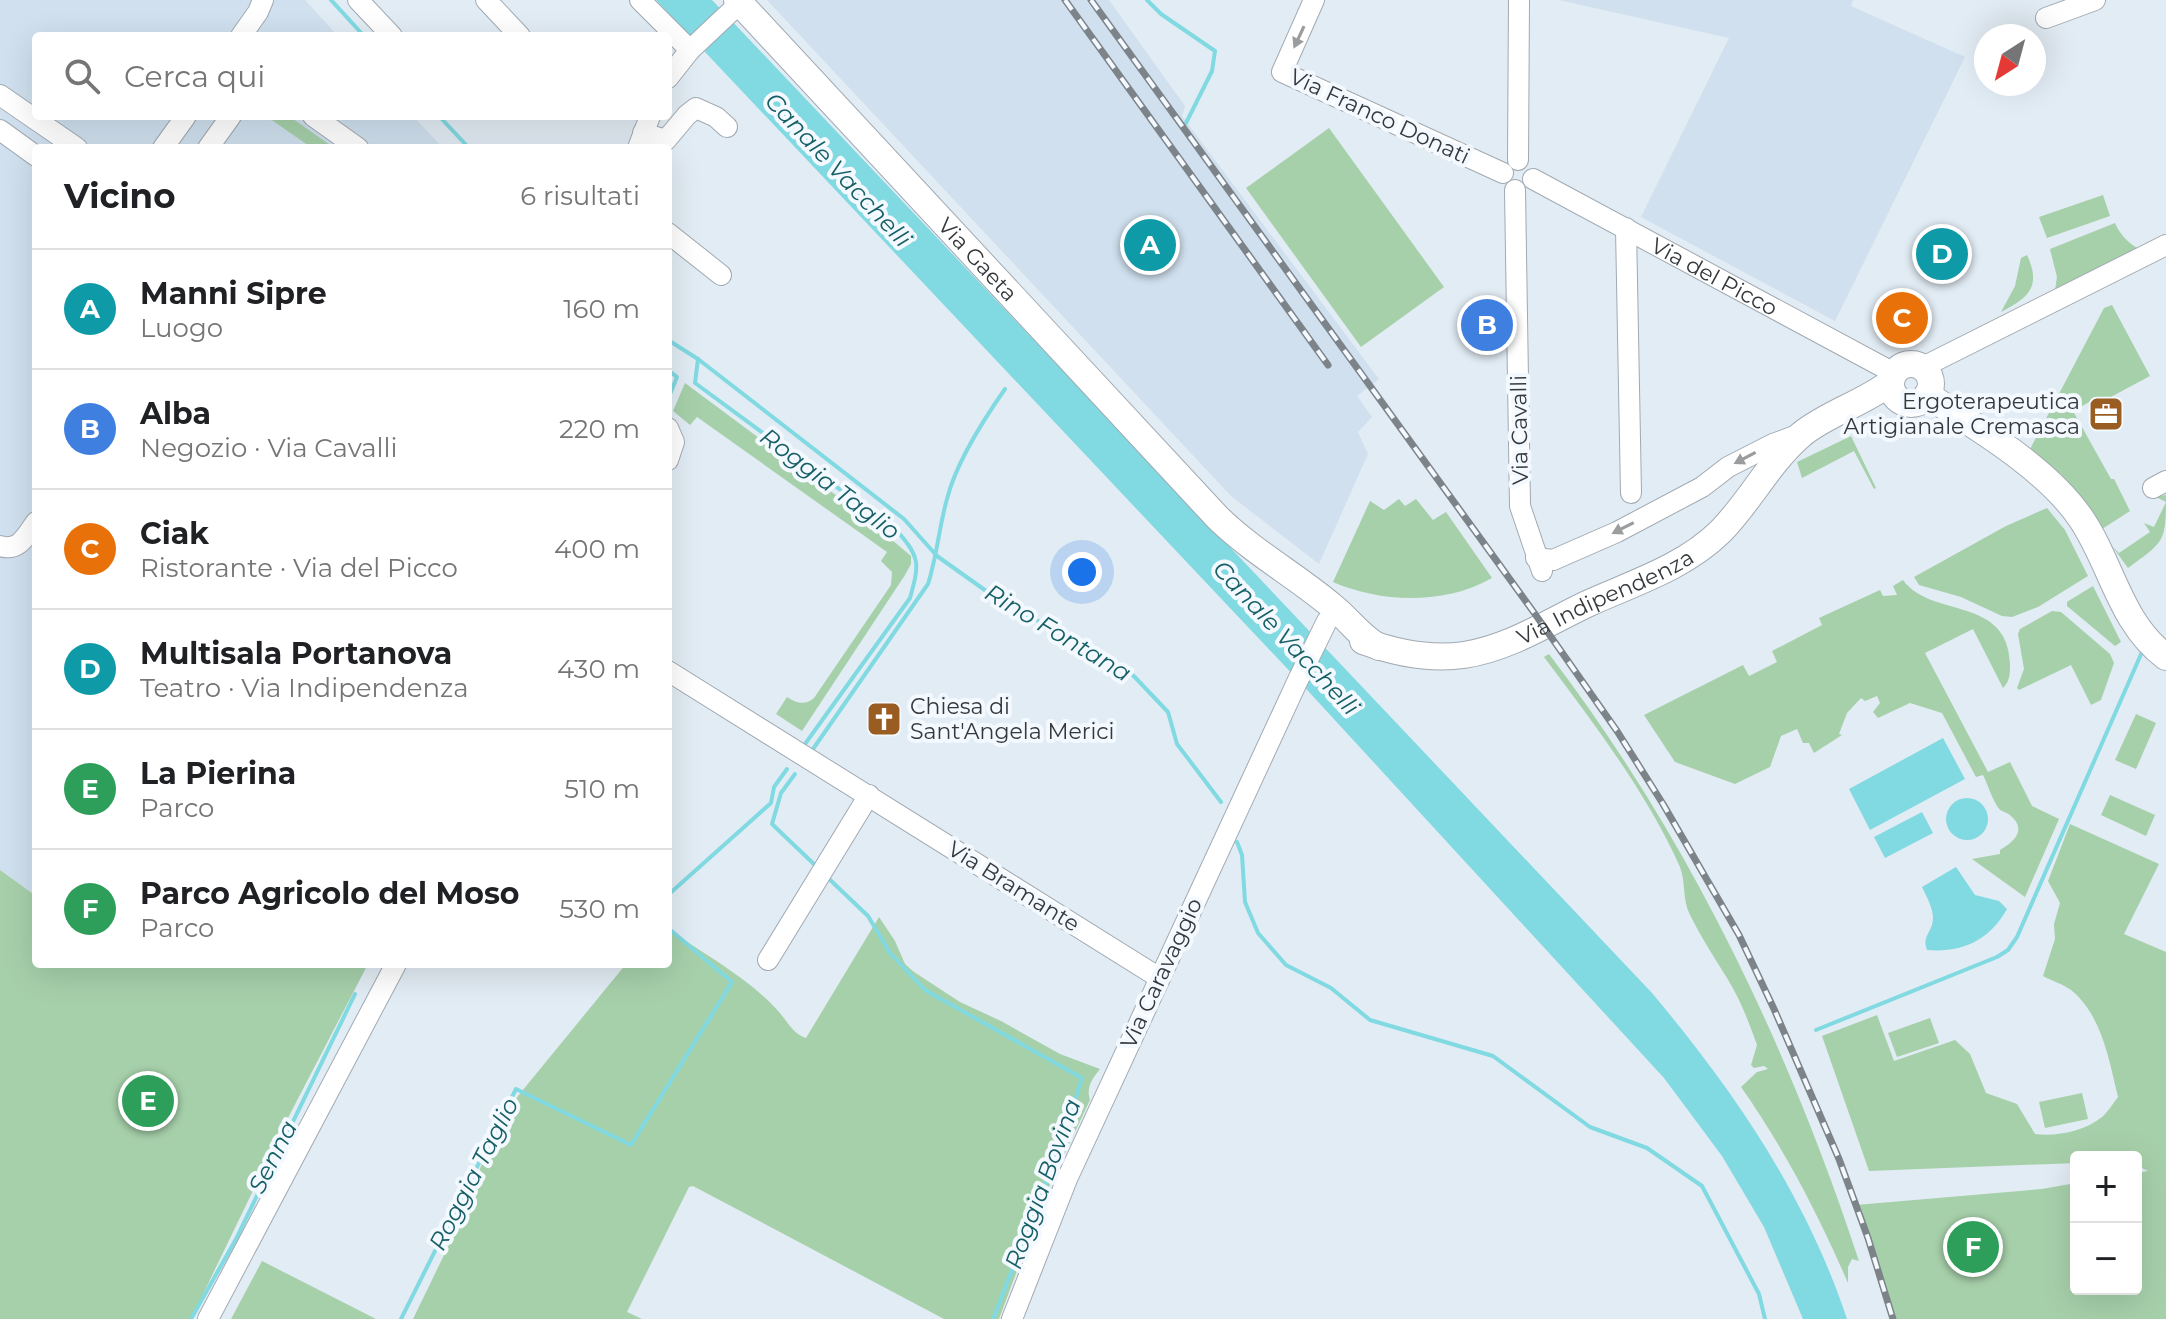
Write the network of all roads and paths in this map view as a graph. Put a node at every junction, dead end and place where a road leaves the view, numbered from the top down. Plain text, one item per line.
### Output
1 (263, 0) edge
2 (358, 0) edge
3 (486, 0) edge
4 (640, 0) edge
5 (1314, 0) edge
6 (1519, 0) edge
7 (2095, 0) edge
8 (734, 6) edge
9 (2046, 18) dead end
10 (244, 32) edge
11 (388, 32) edge
12 (516, 32) edge
13 (694, 47) junction
14 (672, 73) edge
15 (0, 95) edge
16 (32, 117) edge
17 (36, 120) edge
18 (183, 120) edge
19 (228, 120) edge
20 (319, 120) edge
21 (727, 127) dead end
22 (0, 130) edge
23 (644, 132) edge
24 (71, 144) edge
25 (166, 144) edge
26 (211, 144) edge
27 (352, 144) edge
28 (32, 153) edge
29 (1517, 176) junction
30 (1626, 228) junction
31 (672, 236) edge
32 (2166, 245) edge
33 (2166, 258) edge
34 (721, 275) dead end
35 (1926, 381) junction
36 (1895, 386) junction
37 (1795, 441) junction
38 (1631, 493) dead end
39 (32, 527) edge
40 (0, 546) edge
41 (1539, 565) joint
42 (1329, 621) junction
43 (1379, 647) joint
44 (2166, 657) edge
45 (678, 680) edge
46 (869, 795) junction
47 (768, 960) dead end
48 (394, 968) edge
49 (1158, 977) junction
50 (208, 1319) edge
51 (1012, 1319) edge

1 - 10 street
2 - 11 street
3 - 12 street
4 - 13 street
5 -> 29 street, Via Franco Donati
6 - 29 street, Via Cavalli
7 - 9 street
8 - 13 street
8 - 42 main road, Via Gaeta
13 - 14 street
15 - 16 street
17 - 24 street
18 - 25 street
19 - 26 street
20 - 27 street
21 - 23 street
22 - 28 street
29 - 30 street, Via del Picco
29 - 41 street, Via Cavalli
30 - 36 street, Via del Picco
30 - 38 street
31 - 34 street
32 - 35 street
33 - 35 street
35 - 36 main road
35 - 36 main road
35 - 44 main road
36 - 37 main road, Via Indipendenza
37 -> 41 street, Via Indipendenza
37 - 43 main road, Via Indipendenza
39 - 40 street
42 - 43 main road, Via Gaeta
42 - 49 street, Via Caravaggio
45 - 46 street, Via Bramante
46 - 47 street
46 - 49 street, Via Bramante
48 - 50 street
49 - 51 street, Via Caravaggio

